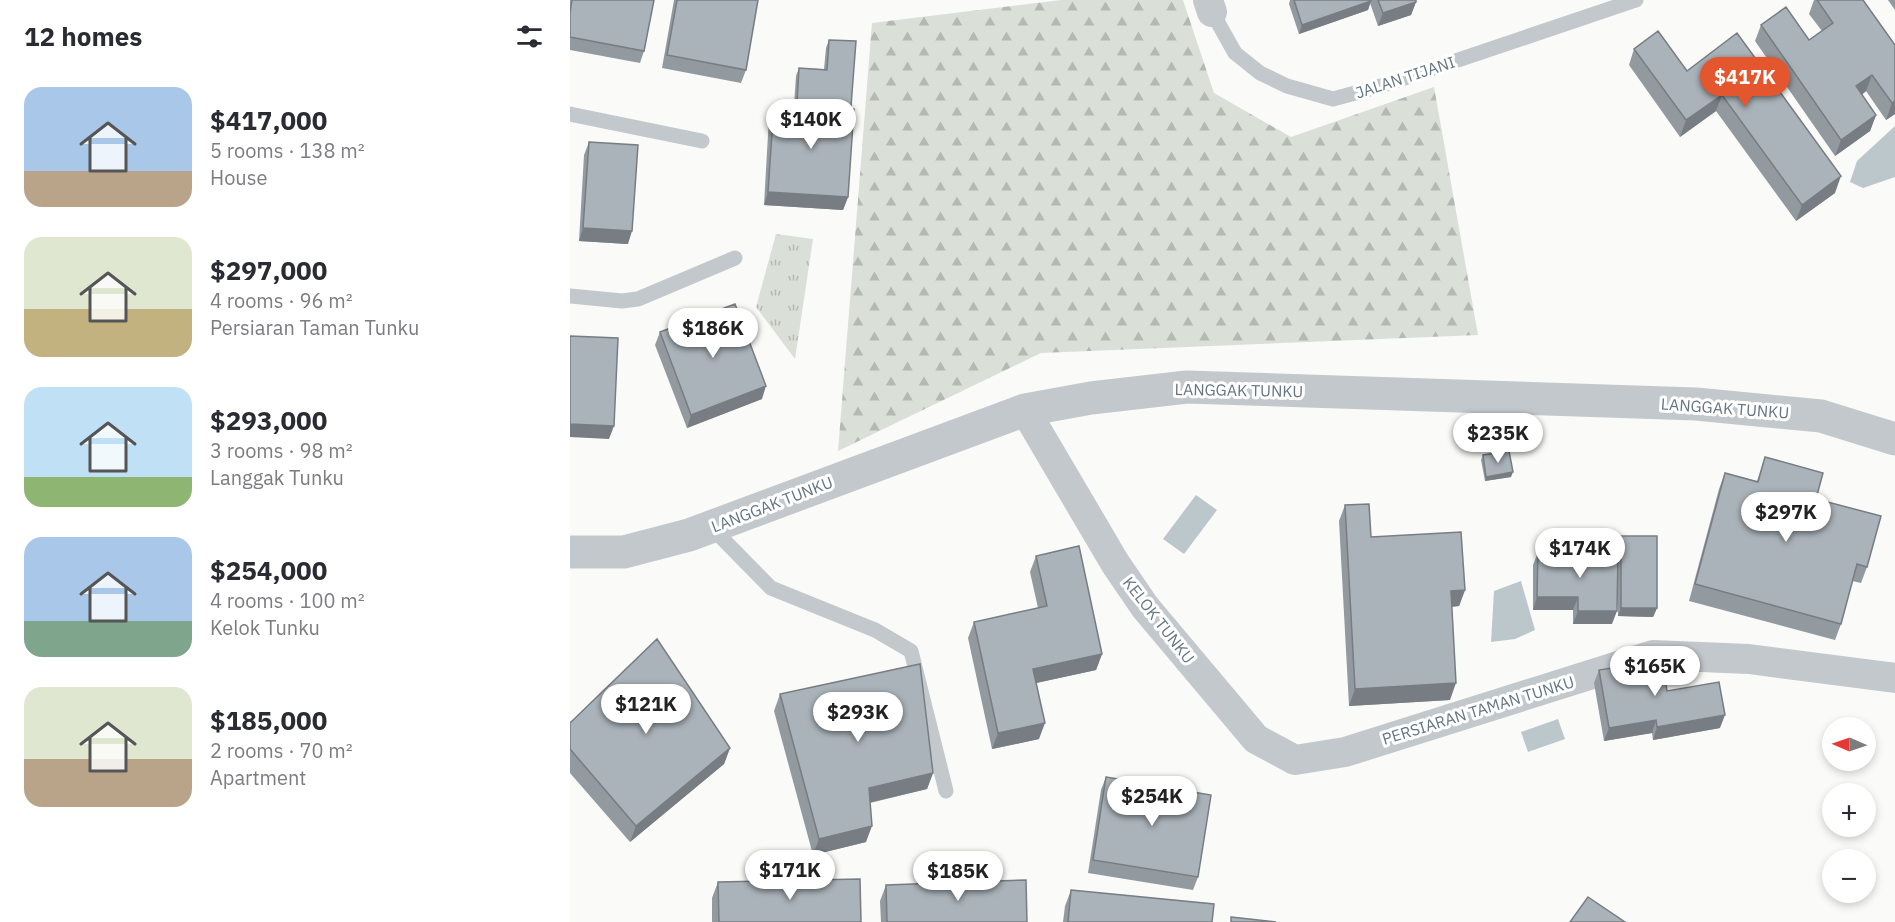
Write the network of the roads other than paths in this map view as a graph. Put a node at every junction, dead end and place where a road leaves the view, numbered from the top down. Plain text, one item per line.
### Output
1 (1636, 0) edge
2 (1210, 6) edge
3 (570, 114) edge
4 (702, 141) dead end
5 (735, 258) dead end
6 (570, 296) edge
7 (1025, 410) junction
8 (1895, 439) edge
9 (711, 527) junction
10 (570, 552) edge
11 (1895, 678) edge
12 (1346, 752) joint
13 (946, 790) dead end

1 - 2 lane, JALAN TIJANI
3 - 4 lane
5 - 6 lane
7 - 8 street, LANGGAK TUNKU
7 - 9 street, LANGGAK TUNKU
7 - 12 street, KELOK TUNKU
9 - 10 street, LANGGAK TUNKU
9 - 13 lane
11 - 12 street, PERSIARAN TAMAN TUNKU

